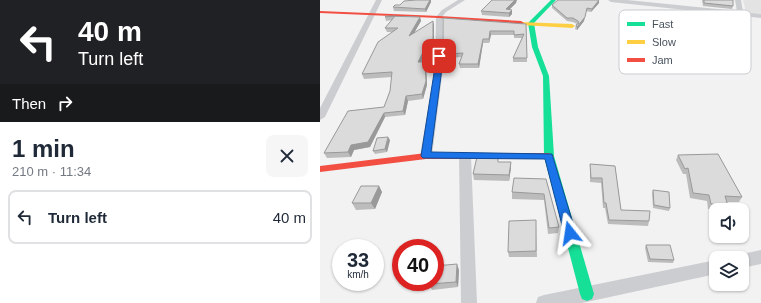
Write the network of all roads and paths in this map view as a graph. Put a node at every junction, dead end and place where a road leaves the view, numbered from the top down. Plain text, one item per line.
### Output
1 (379, 0) edge
2 (462, 0) edge
3 (554, 0) edge
4 (611, 0) edge
5 (738, 0) edge
6 (710, 10) edge
7 (740, 10) edge
8 (320, 12) edge
9 (371, 14) junction
10 (751, 15) edge
11 (761, 16) edge
12 (439, 17) junction
13 (531, 23) junction
14 (572, 26) dead end
15 (320, 117) edge
16 (426, 156) junction
17 (465, 156) junction
18 (549, 156) junction
19 (320, 169) edge
20 (761, 257) edge
21 (749, 260) edge
22 (709, 268) edge
23 (587, 294) junction
24 (469, 303) edge
25 (544, 303) edge

1 - 9 street
2 - 12 street
3 - 13 street
4 - 6 street
5 - 7 street
8 - 9 street
9 - 12 street
9 - 15 street
10 - 11 street
12 - 13 street
12 - 16 street
13 - 14 street
13 - 18 street
16 - 17 street
16 - 19 street
17 - 18 street
17 - 24 street
18 - 23 street
20 - 21 street
22 - 23 street
23 - 25 street

